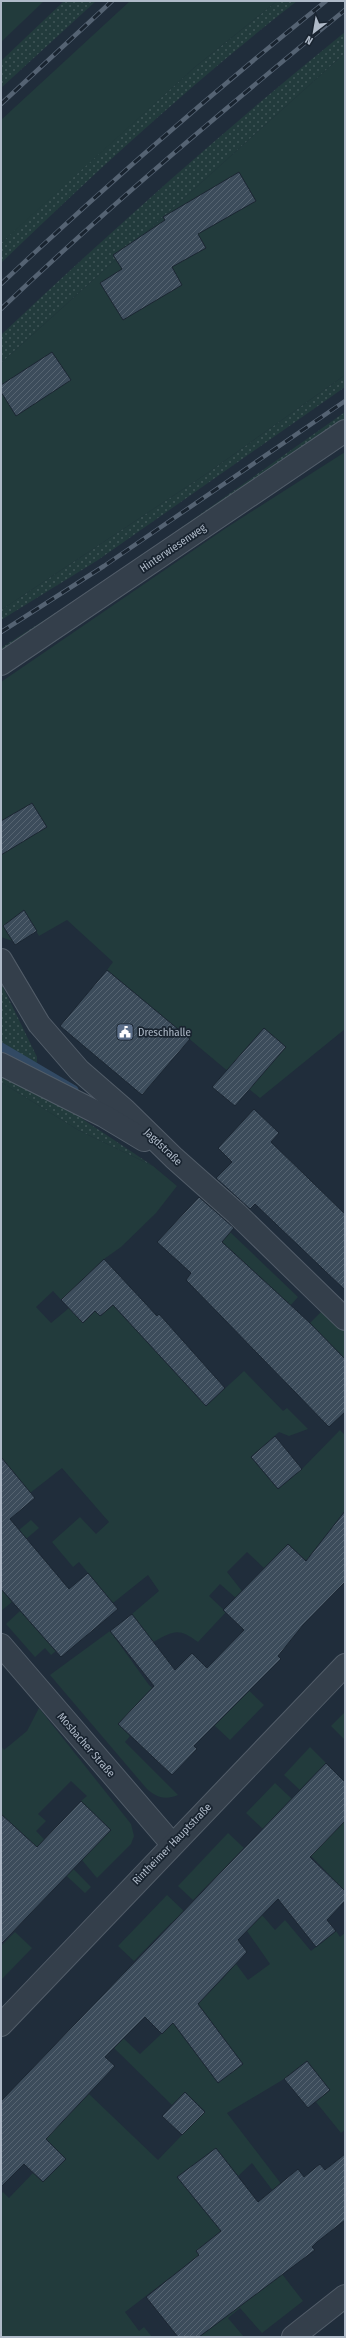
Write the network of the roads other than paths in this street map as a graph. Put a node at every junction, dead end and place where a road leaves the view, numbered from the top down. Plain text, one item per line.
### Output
1 (345, 432) edge
2 (1, 664) edge
3 (3, 963) edge
4 (1, 1064) edge
5 (174, 1158) junction
6 (345, 1318) edge
7 (1, 1645) edge
8 (345, 1665) edge
9 (172, 1844) junction
10 (1, 2024) edge
11 (345, 2296) edge
12 (293, 2337) edge

1 - 2 street, Hinterwiesenweg
3 - 5 street, Jagdstraße
4 - 5 street
5 - 6 street, Jagdstraße
7 - 9 street, Mosbacher Straße
8 - 9 street, Rintheimer Hauptstraße
9 - 10 street, Rintheimer Hauptstraße
11 - 12 street

